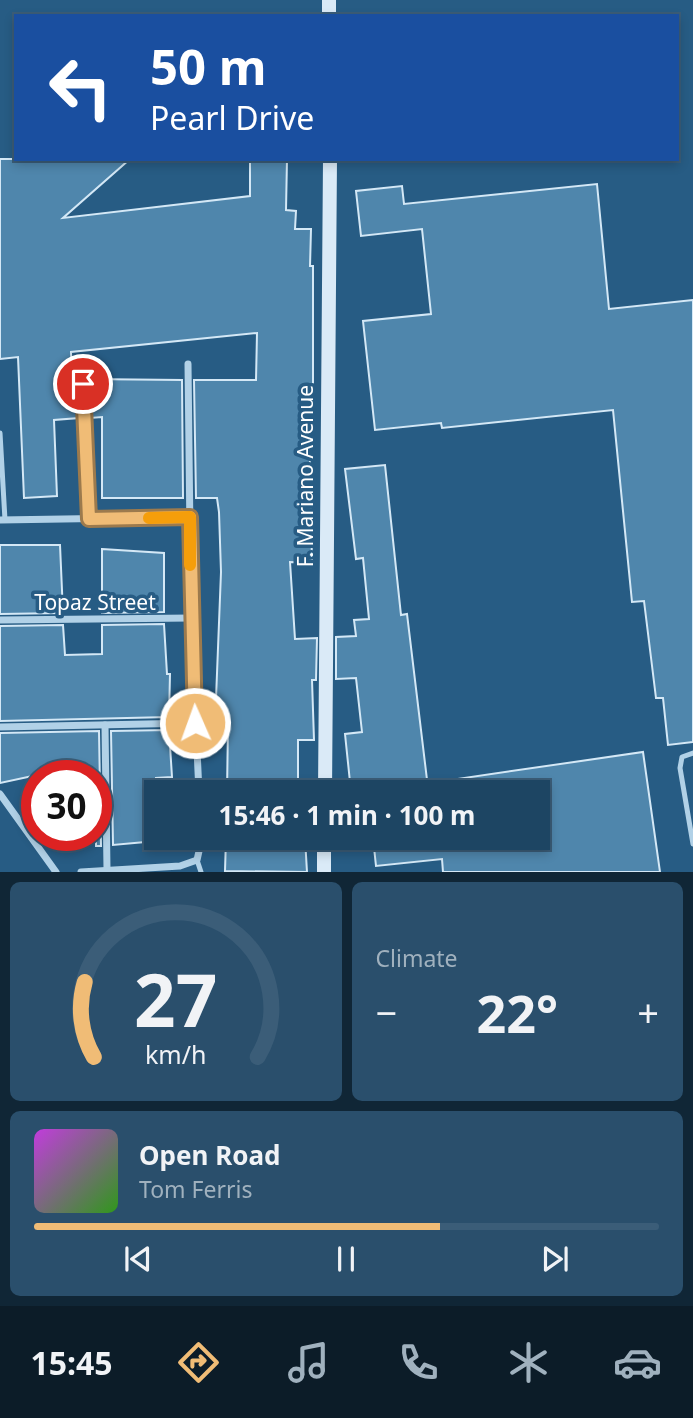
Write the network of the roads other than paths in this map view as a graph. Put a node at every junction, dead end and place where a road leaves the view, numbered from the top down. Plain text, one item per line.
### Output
1 (330, 161) edge
2 (188, 364) dead end
3 (83, 384) dead end
4 (0, 433) edge
5 (190, 517) junction
6 (89, 519) junction
7 (2, 520) edge
8 (191, 618) junction
9 (0, 620) edge
10 (195, 723) junction
11 (105, 725) junction
12 (0, 727) edge
13 (693, 753) edge
14 (198, 780) edge
15 (325, 780) edge
16 (0, 794) edge
17 (693, 844) edge
18 (199, 850) edge
19 (324, 850) edge
20 (197, 860) junction
21 (107, 869) junction
22 (130, 870) edge
23 (56, 872) edge
24 (81, 872) edge
25 (201, 872) edge
26 (324, 872) edge

1 - 15 street, F. Mariano Avenue
2 - 5 street
3 - 6 lane
4 - 7 lane
5 - 6 street
5 - 8 street
6 - 7 street
8 - 9 street, Topaz Street
8 - 10 street
10 - 11 street
10 - 14 street
11 - 12 street
11 - 21 street
13 - 17 lane
16 - 23 street
18 - 20 street
19 - 26 street
20 - 22 street
20 - 25 lane
21 - 22 street
21 - 24 street

